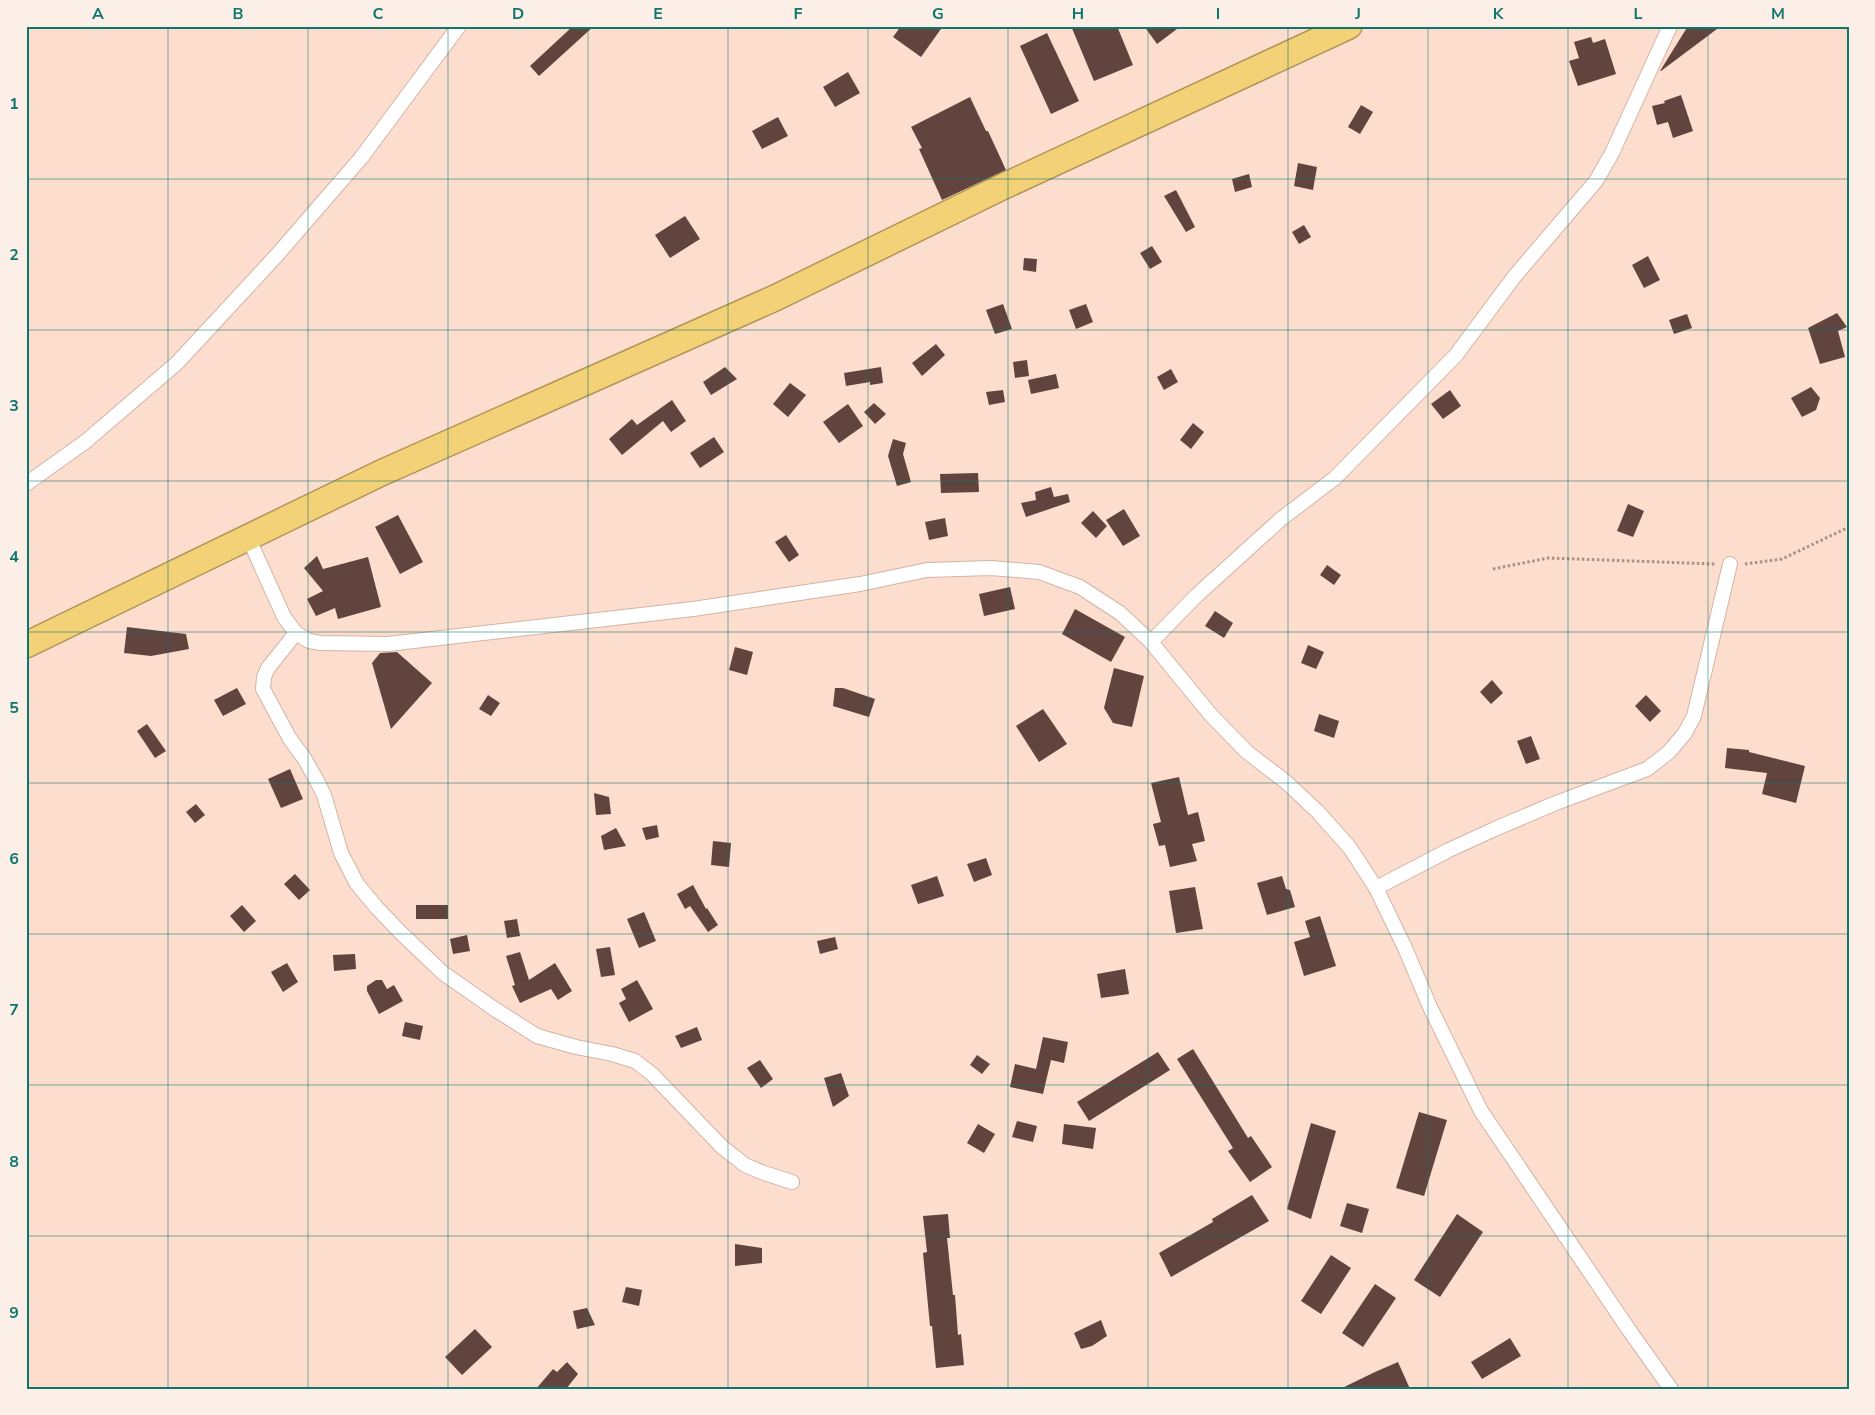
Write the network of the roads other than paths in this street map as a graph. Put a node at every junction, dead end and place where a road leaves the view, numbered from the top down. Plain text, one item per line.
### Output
1 (459, 26) edge
2 (1349, 26) edge
3 (1670, 26) edge
4 (26, 484) edge
5 (248, 537) junction
6 (1730, 564) road end
7 (296, 633) junction
8 (1152, 642) junction
9 (26, 645) edge
10 (1376, 888) junction
11 (792, 1182) dead end
12 (1671, 1389) edge

1 - 4 street
2 - 5 highway
3 - 8 street
5 - 7 street
5 - 9 highway
6 - 10 street
7 - 8 street
7 - 11 street
8 - 10 street
10 - 12 street

